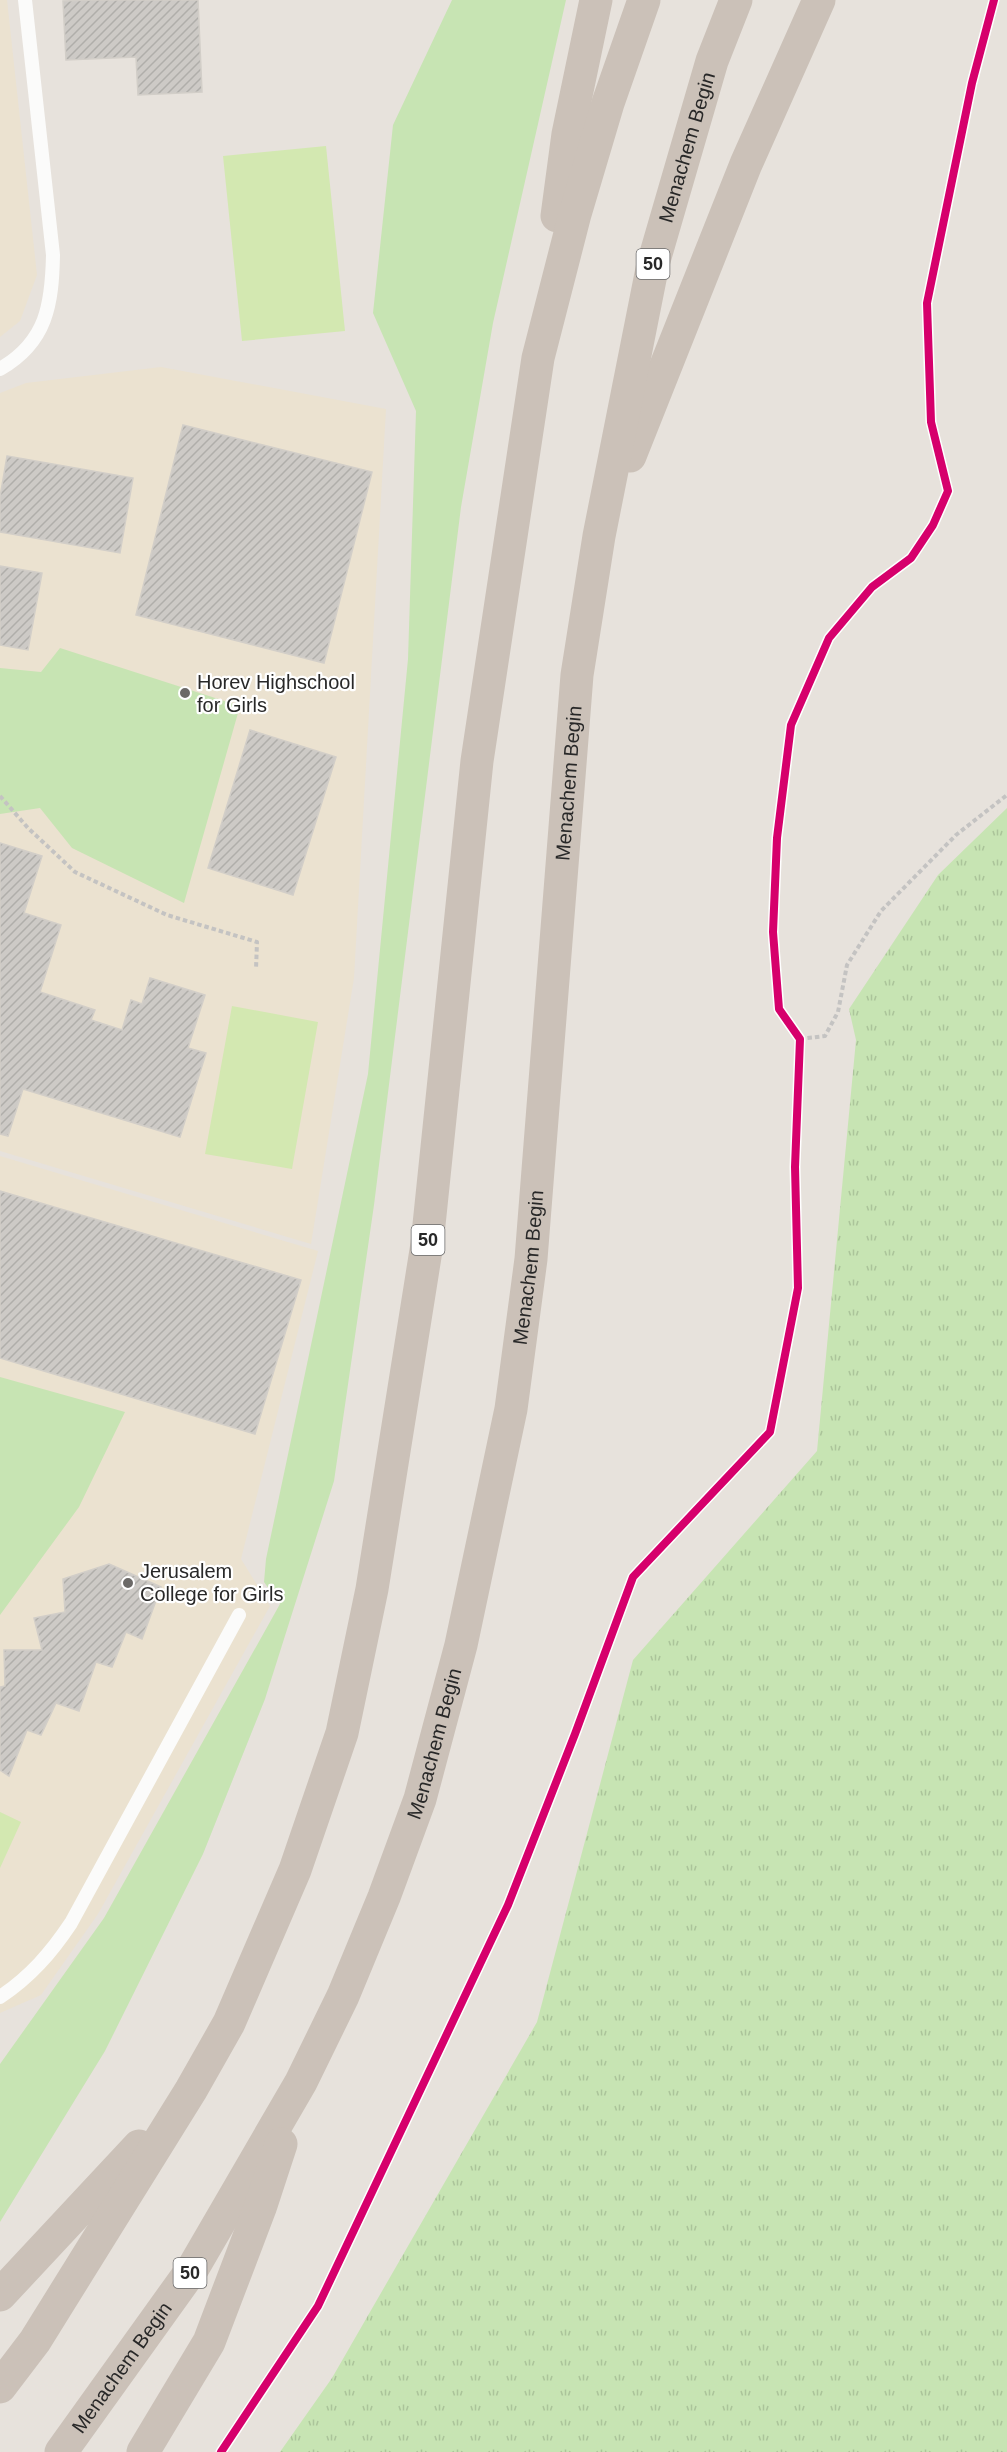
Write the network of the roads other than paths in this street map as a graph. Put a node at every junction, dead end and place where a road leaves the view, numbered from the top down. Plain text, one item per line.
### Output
1 (25, 0) edge
2 (596, 0) edge
3 (644, 0) edge
4 (736, 0) edge
5 (819, 0) edge
6 (538, 358) junction
7 (0, 369) edge
8 (599, 536) junction
9 (239, 1615) dead end
10 (0, 1996) edge
11 (301, 2082) junction
12 (191, 2090) junction
13 (0, 2295) edge
14 (0, 2387) edge
15 (62, 2452) edge
16 (143, 2452) edge

1 - 7 lane
2 - 6 highway
3 - 6 highway, 50
4 - 8 highway, Menachem Begin / 50
5 - 8 highway
6 - 12 highway, 50
8 - 11 highway, Menachem Begin / 50
9 - 10 lane
11 - 15 highway, Menachem Begin / 50
11 - 16 highway
12 - 13 highway
12 - 14 highway, 50

